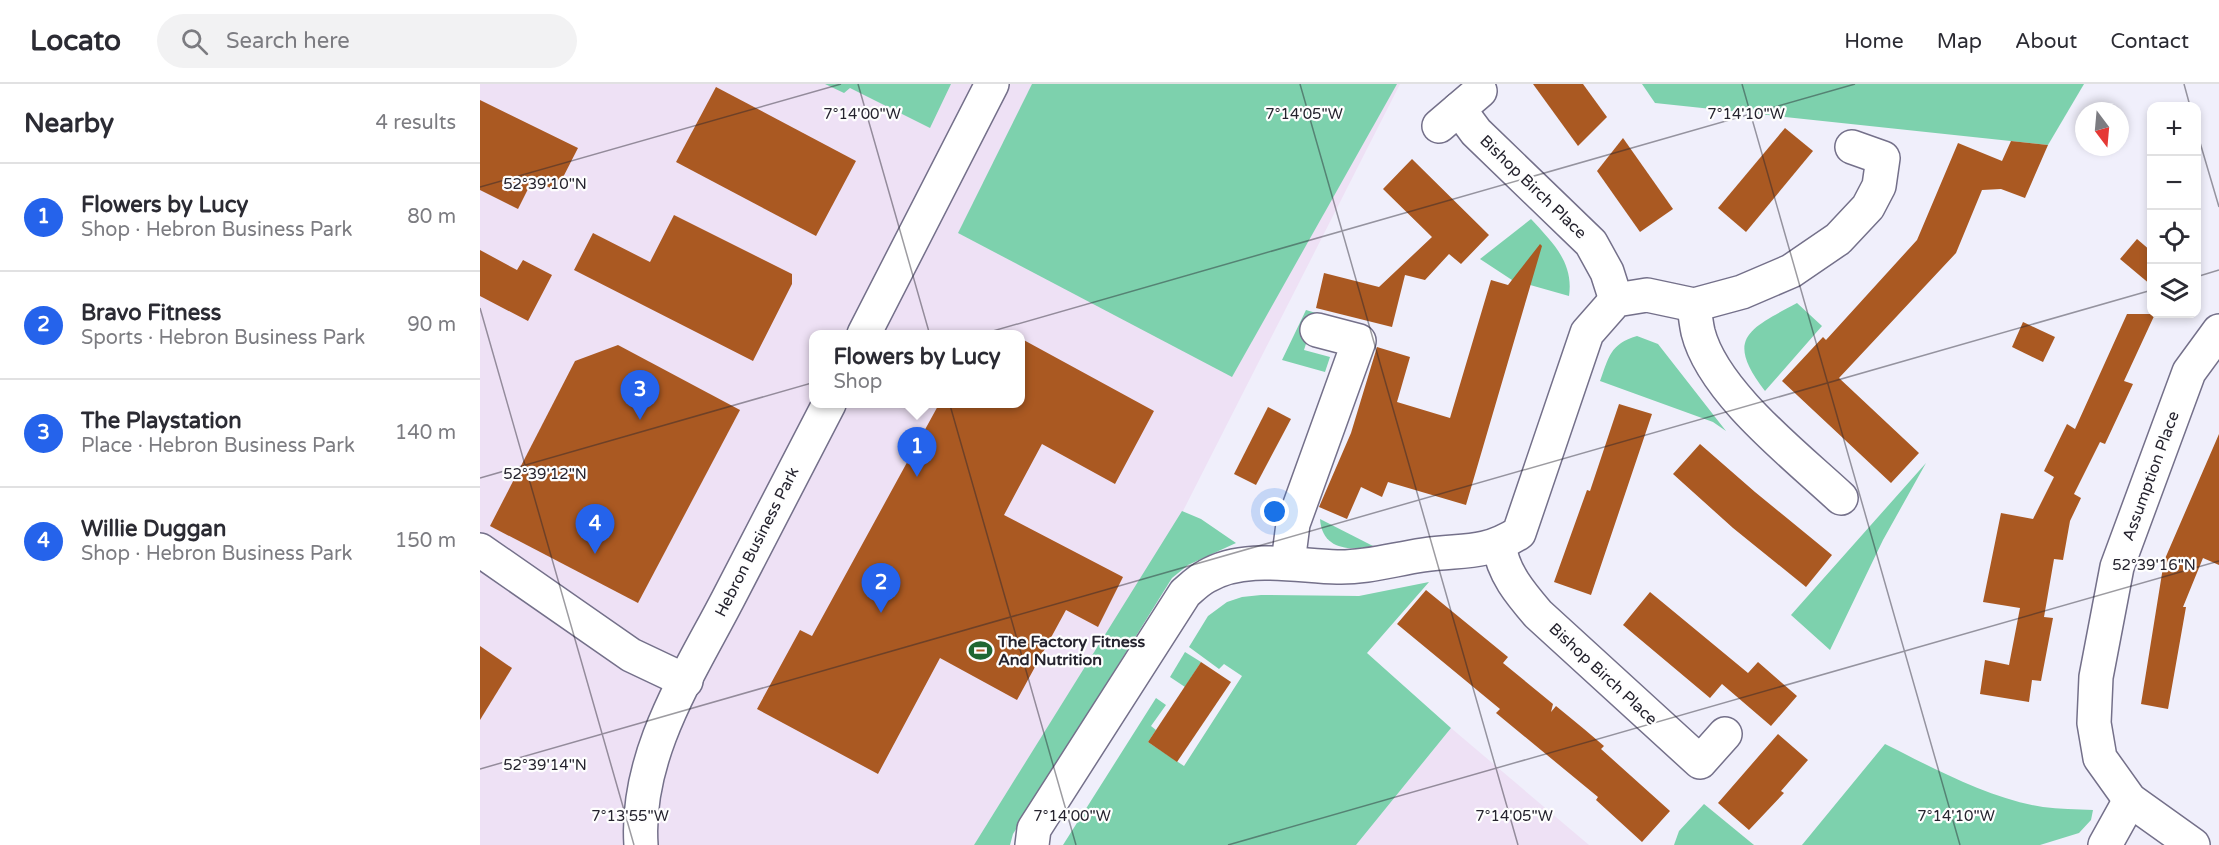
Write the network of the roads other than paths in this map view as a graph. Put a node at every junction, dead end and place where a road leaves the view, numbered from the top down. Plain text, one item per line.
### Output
1 (992, 84) edge
2 (1459, 109) dead end
3 (1852, 147) dead end
4 (1616, 300) junction
5 (1694, 305) junction
6 (866, 330) edge
7 (1317, 330) dead end
8 (2219, 331) edge
9 (827, 408) edge
10 (1841, 497) dead end
11 (1499, 545) junction
12 (480, 550) edge
13 (1288, 563) junction
14 (686, 681) junction
15 (1725, 734) dead end
16 (2130, 800) junction
17 (641, 845) edge
18 (1032, 845) edge
19 (2105, 845) edge
20 (2193, 845) edge

1 - 6 street
2 - 4 street, Bishop Birch Place
3 - 5 street
4 - 5 street
4 - 11 street
5 - 10 street
7 - 13 street
8 - 16 street, Assumption Place
9 - 14 street, Hebron Business Park
11 - 13 street
11 - 15 street, Bishop Birch Place
12 - 14 street
13 - 18 street
14 - 17 street, Hebron Business Park
16 - 19 street
16 - 20 street, Assumption Place

